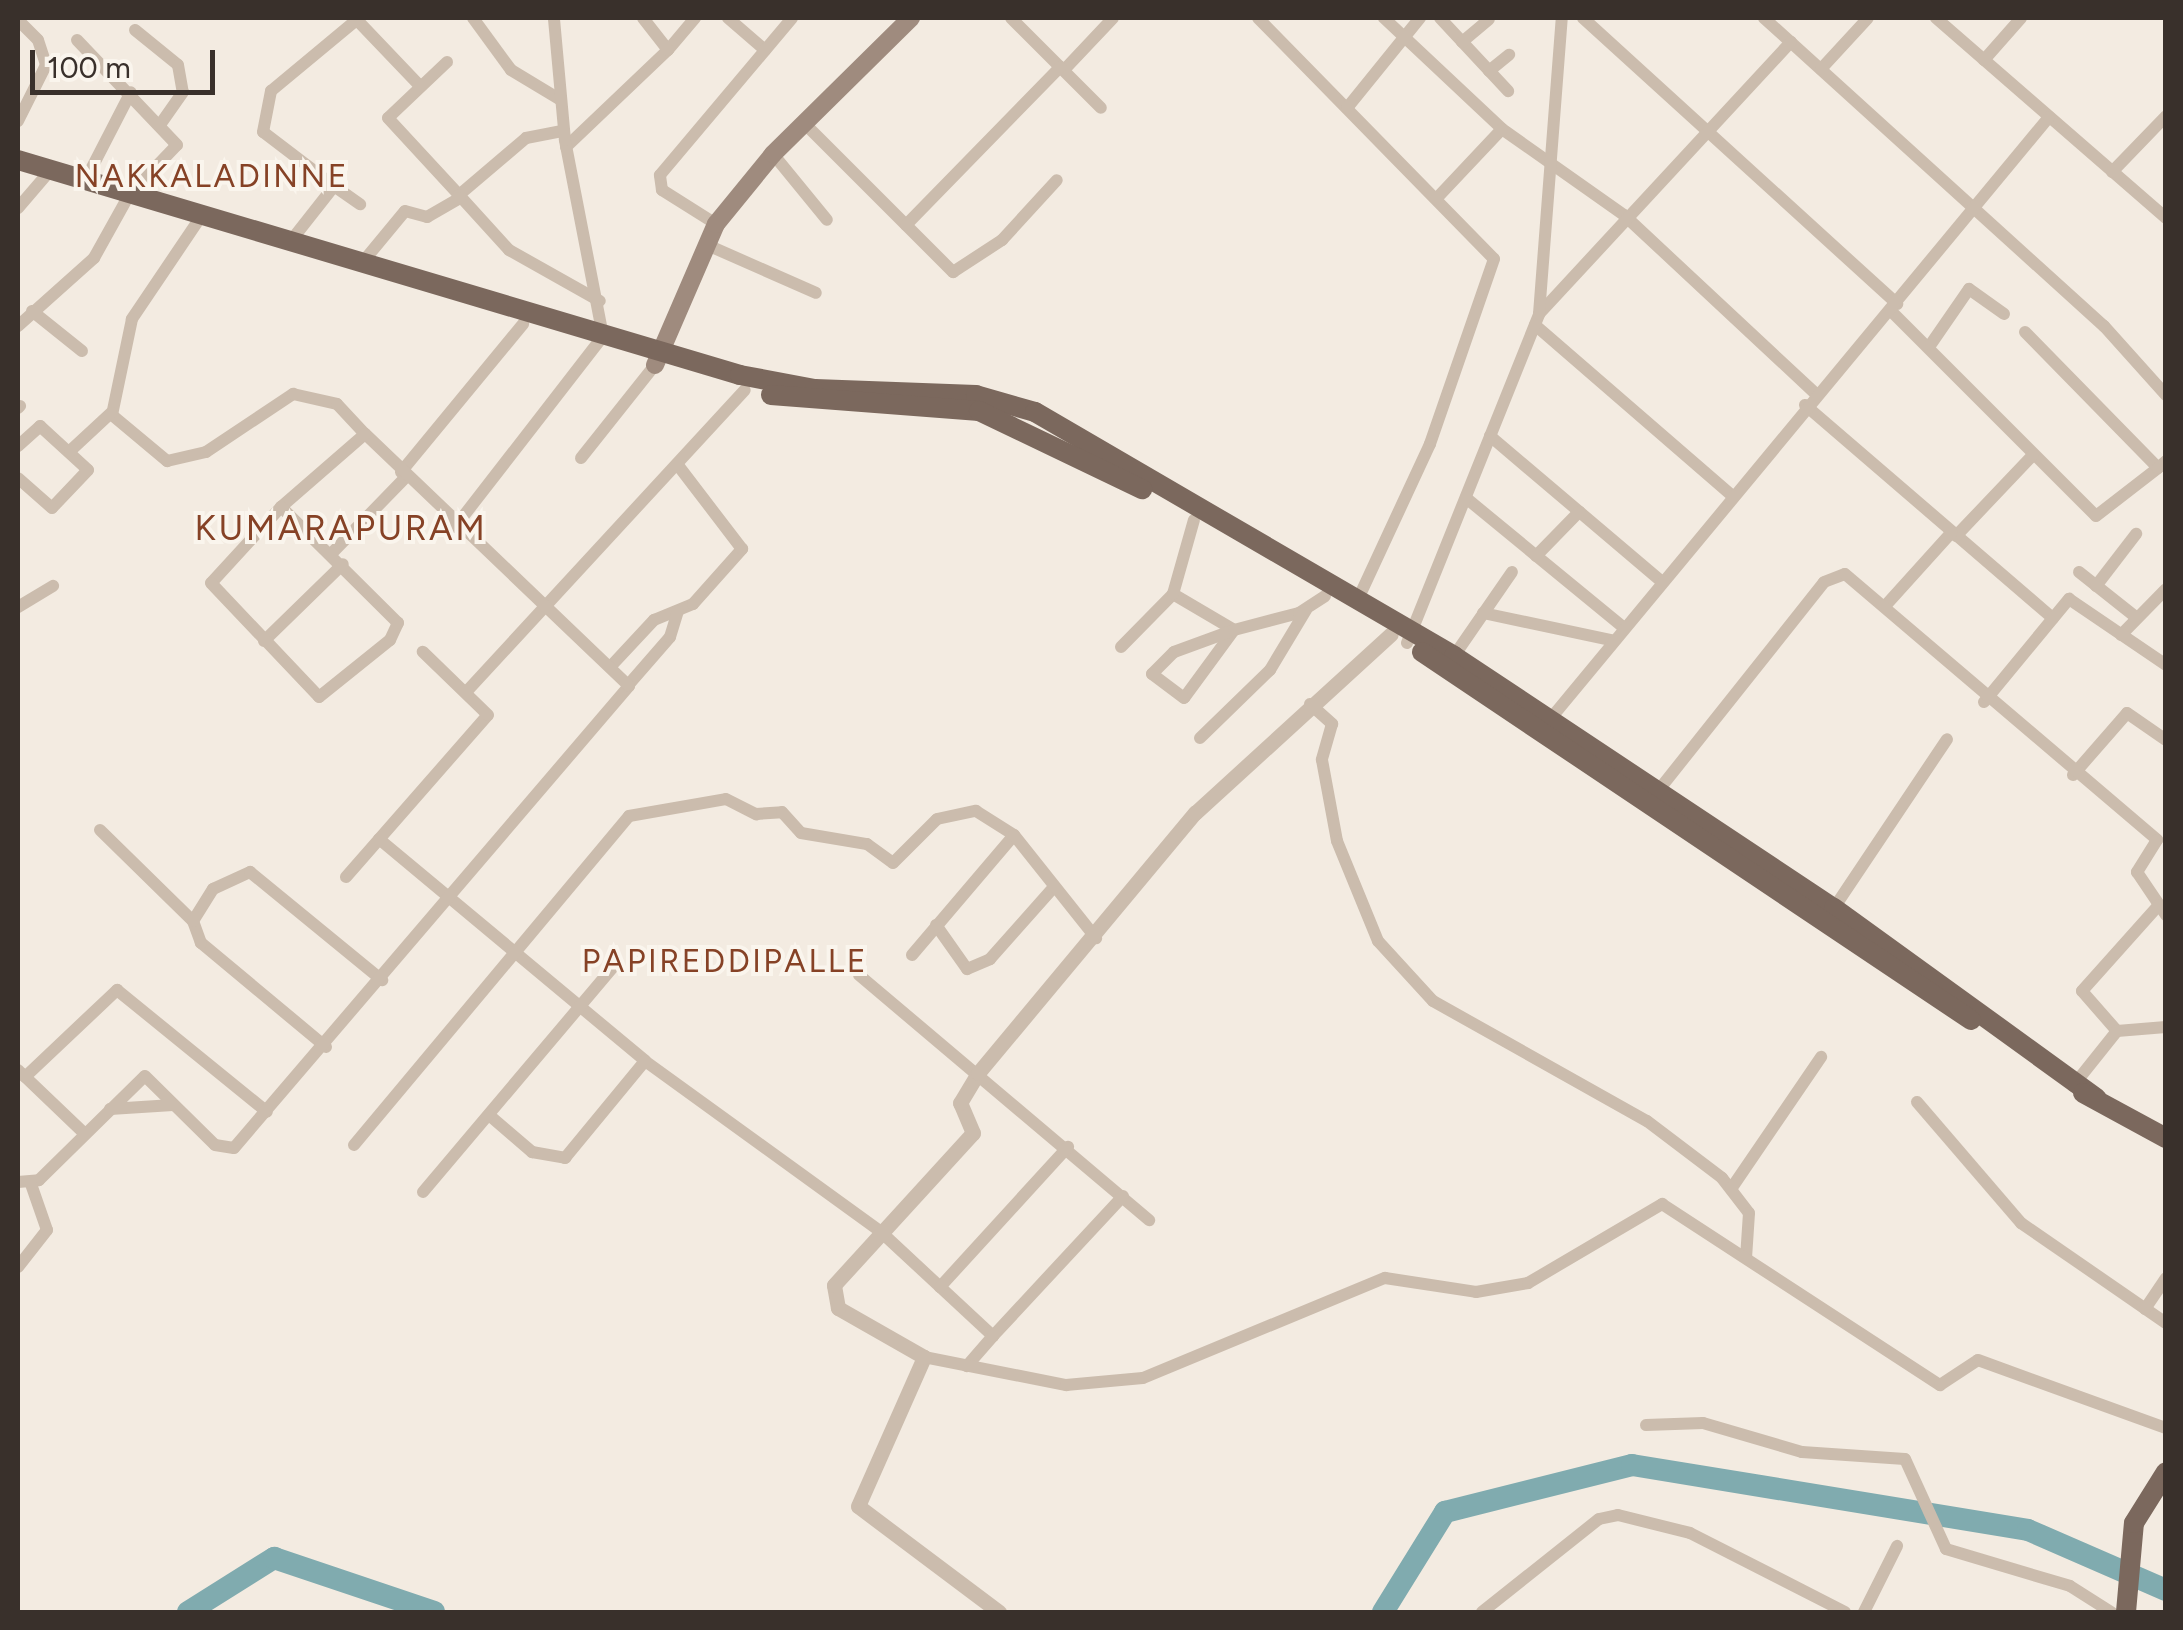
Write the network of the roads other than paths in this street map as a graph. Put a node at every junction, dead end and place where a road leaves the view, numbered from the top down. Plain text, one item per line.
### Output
1 (358, 18) edge
2 (473, 18) edge
3 (554, 18) edge
4 (644, 18) edge
5 (695, 18) edge
6 (728, 18) edge
7 (792, 18) edge
8 (912, 18) edge
9 (1011, 18) edge
10 (1112, 18) edge
11 (1258, 18) edge
12 (1384, 18) edge
13 (1420, 18) edge
14 (1440, 18) edge
15 (1562, 18) edge
16 (1584, 18) edge
17 (1764, 18) edge
18 (1868, 18) edge
19 (1936, 18) edge
20 (2021, 18) edge
21 (1489, 19) edge
22 (18, 20) edge
23 (135, 30) dead end
24 (1404, 38) junction
25 (77, 40) dead end
26 (1462, 42) junction
27 (1791, 42) junction
28 (668, 50) junction
29 (765, 50) junction
30 (1509, 55) dead end
31 (1984, 60) junction
32 (447, 62) dead end
33 (1062, 69) junction
34 (1822, 69) junction
35 (1489, 71) junction
36 (420, 86) junction
37 (131, 92) junction
38 (1508, 92) dead end
39 (559, 99) junction
40 (1101, 108) dead end
41 (1347, 108) junction
42 (2166, 116) edge
43 (2049, 117) junction
44 (18, 121) edge
45 (162, 122) junction
46 (804, 123) junction
47 (1502, 129) junction
48 (564, 130) junction
49 (1705, 130) junction
50 (566, 147) junction
51 (773, 154) junction
52 (1549, 155) junction
53 (18, 160) edge
54 (2112, 172) junction
55 (48, 173) junction
56 (1057, 180) dead end
57 (84, 182) junction
58 (334, 186) junction
59 (129, 195) junction
60 (459, 196) junction
61 (1436, 199) junction
62 (360, 204) dead end
63 (18, 208) edge
64 (1972, 208) junction
65 (1624, 215) junction
66 (200, 218) junction
67 (2166, 218) edge
68 (827, 220) dead end
69 (716, 224) junction
70 (906, 225) junction
71 (226, 226) junction
72 (290, 242) junction
73 (705, 244) junction
74 (362, 263) junction
75 (816, 293) dead end
76 (600, 301) junction
77 (1893, 307) junction
78 (32, 311) junction
79 (2004, 314) dead end
80 (1537, 320) junction
81 (523, 324) junction
82 (18, 326) edge
83 (2026, 332) dead end
84 (600, 341) junction
85 (1931, 344) junction
86 (82, 351) dead end
87 (658, 359) junction
88 (745, 390) junction
89 (1815, 393) junction
90 (2166, 395) edge
91 (1805, 405) junction
92 (112, 413) junction
93 (365, 434) junction
94 (1490, 436) junction
95 (18, 446) edge
96 (70, 451) junction
97 (2033, 455) junction
98 (582, 458) dead end
99 (677, 464) junction
100 (2162, 464) edge
101 (404, 475) junction
102 (18, 478) edge
103 (1731, 495) junction
104 (1466, 498) junction
105 (281, 507) junction
106 (1578, 512) junction
107 (1194, 520) junction
108 (455, 527) junction
109 (1954, 534) junction
110 (2136, 534) dead end
111 (332, 552) junction
112 (1536, 556) junction
113 (342, 564) junction
114 (1512, 572) dead end
115 (2079, 572) dead end
116 (1661, 582) junction
117 (53, 586) dead end
118 (2096, 586) junction
119 (2166, 589) edge
120 (1173, 594) junction
121 (1325, 596) junction
122 (1357, 601) junction
123 (1886, 605) junction
124 (540, 606) junction
125 (18, 608) edge
126 (1306, 610) junction
127 (678, 611) junction
128 (1483, 613) junction
129 (2052, 618) junction
130 (2137, 618) junction
131 (1623, 627) junction
132 (1234, 630) junction
133 (2121, 634) junction
134 (1403, 636) junction
135 (1611, 640) junction
136 (264, 641) junction
137 (1121, 647) dead end
138 (422, 652) dead end
139 (1454, 656) junction
140 (2166, 664) edge
141 (612, 665) junction
142 (630, 682) junction
143 (468, 690) junction
144 (1984, 702) junction
145 (1310, 704) junction
146 (1546, 725) junction
147 (1200, 738) dead end
148 (1947, 739) dead end
149 (2166, 740) edge
150 (2073, 775) junction
151 (1654, 796) junction
152 (100, 830) dead end
153 (1014, 835) junction
154 (379, 840) junction
155 (2161, 844) edge
156 (346, 877) dead end
157 (1054, 887) junction
158 (450, 896) junction
159 (1834, 908) junction
160 (2162, 910) edge
161 (193, 921) junction
162 (936, 925) junction
163 (1096, 938) junction
164 (520, 954) junction
165 (912, 955) dead end
166 (613, 967) dead end
167 (859, 975) dead end
168 (382, 980) junction
169 (582, 1006) junction
170 (2166, 1027) edge
171 (2117, 1031) junction
172 (326, 1047) junction
173 (1821, 1057) dead end
174 (644, 1061) junction
175 (978, 1072) junction
176 (22, 1074) edge
177 (2075, 1084) junction
178 (1918, 1102) dead end
179 (177, 1106) junction
180 (107, 1110) junction
181 (267, 1112) junction
182 (489, 1115) junction
183 (84, 1133) junction
184 (2166, 1138) edge
185 (354, 1145) dead end
186 (1068, 1147) junction
187 (24, 1183) edge
188 (1730, 1189) junction
189 (423, 1192) dead end
190 (1123, 1196) junction
191 (1149, 1220) dead end
192 (881, 1232) junction
193 (1746, 1258) junction
194 (18, 1267) edge
195 (2166, 1278) edge
196 (940, 1287) junction
197 (2146, 1310) junction
198 (2166, 1323) edge
199 (992, 1336) junction
200 (924, 1358) junction
201 (967, 1366) junction
202 (1646, 1426) dead end
203 (2166, 1428) edge
204 (2166, 1472) edge
205 (2156, 1505) edge
206 (1897, 1546) dead end
207 (999, 1612) edge
208 (1482, 1612) edge
209 (1845, 1612) edge
210 (1864, 1612) edge
211 (2111, 1612) edge
212 (2126, 1612) edge

1 - 36 street
1 - 58 street
2 - 39 street
3 - 39 street
4 - 28 street
5 - 28 street
6 - 29 street
7 - 29 street
8 - 46 main road
9 - 33 street
10 - 33 street
11 - 41 street
12 - 24 street
13 - 24 street
14 - 26 street
15 - 52 street
16 - 49 street
17 - 27 street
18 - 34 street
19 - 31 street
20 - 31 street
21 - 26 street
22 - 44 street
23 - 45 street
24 - 41 street
24 - 47 street
25 - 37 street
26 - 35 street
27 - 34 street
27 - 49 street
28 - 50 street
29 - 69 street
30 - 35 street
31 - 43 street
32 - 36 street
33 - 40 street
33 - 70 street
34 - 64 street
35 - 38 street
36 - 60 street
37 - 45 street
37 - 57 street
39 - 48 street
41 - 61 street
42 - 54 street
43 - 54 street
43 - 64 street
45 - 59 street
46 - 51 main road
46 - 70 street
47 - 52 street
47 - 61 street
48 - 50 street
48 - 60 street
49 - 65 street
49 - 77 street
50 - 76 street
51 - 68 street
51 - 69 main road
52 - 65 street
52 - 80 street
53 - 55 main road
54 - 67 street
55 - 57 main road
55 - 63 street
56 - 70 street
57 - 59 main road
58 - 62 street
58 - 72 street
59 - 66 main road
59 - 78 street
60 - 74 street
60 - 76 street
61 - 122 street
64 - 77 street
64 - 90 street
65 - 80 street
65 - 89 street
66 - 71 main road
66 - 92 street
69 - 73 main road
71 - 72 main road
71 - 81 main road
72 - 74 main road
73 - 75 street
73 - 87 main road
74 - 84 main road
76 - 84 street
77 - 85 street
77 - 89 street
78 - 82 street
78 - 86 street
79 - 85 street
80 - 94 street
80 - 103 street
81 - 84 main road
81 - 101 street
83 - 100 street
84 - 87 main road
84 - 108 street
85 - 97 street
87 - 88 main road
87 - 98 street
87 - 122 main road
88 - 99 street
88 - 107 main road
89 - 91 street
91 - 103 street
91 - 109 street
92 - 93 street
92 - 96 street
93 - 101 street
93 - 105 street
94 - 104 street
94 - 106 street
95 - 96 street
96 - 102 street
97 - 100 street
97 - 109 street
99 - 124 street
99 - 127 street
101 - 108 street
101 - 111 street
103 - 116 street
104 - 112 street
104 - 134 street
105 - 111 street
105 - 136 street
106 - 112 street
106 - 116 street
107 - 120 street
107 - 121 main road
108 - 124 street
109 - 123 street
109 - 129 street
110 - 118 street
111 - 113 street
112 - 131 street
113 - 136 street
113 - 136 street
114 - 128 street
115 - 118 street
116 - 131 street
117 - 125 street
118 - 130 street
119 - 130 street
120 - 132 street
120 - 137 street
121 - 126 street
121 - 134 main road
122 - 134 main road
123 - 144 street
123 - 151 street
124 - 141 street
124 - 143 street
126 - 132 street
126 - 147 street
127 - 141 street
127 - 142 street
128 - 135 street
128 - 139 street
129 - 133 street
129 - 144 street
130 - 133 street
131 - 135 street
132 - 132 street
133 - 140 street
134 - 139 main road
134 - 145 street
134 - 146 main road
135 - 146 street
138 - 143 street
139 - 146 main road
141 - 142 street
142 - 158 street
143 - 154 street
144 - 150 street
145 - 163 street
145 - 188 street
146 - 151 main road
148 - 159 street
149 - 150 street
150 - 155 street
151 - 159 main road
151 - 177 main road
152 - 161 street
153 - 157 street
153 - 162 street
153 - 164 street
154 - 156 street
154 - 158 street
155 - 160 street
157 - 162 street
157 - 163 street
158 - 164 street
158 - 168 street
159 - 177 main road
160 - 171 street
161 - 168 street
161 - 172 street
162 - 165 street
163 - 175 street
164 - 169 street
164 - 185 street
166 - 169 street
167 - 175 street
168 - 172 street
169 - 174 street
169 - 182 street
170 - 171 street
171 - 177 street
172 - 181 street
173 - 188 street
174 - 182 street
174 - 192 street
175 - 186 street
175 - 192 street
176 - 181 street
176 - 183 street
177 - 184 main road
178 - 197 street
179 - 180 street
179 - 180 street
179 - 181 street
180 - 183 street
182 - 189 street
183 - 187 street
186 - 190 street
186 - 196 street
187 - 194 street
188 - 193 street
190 - 191 street
190 - 199 street
192 - 196 street
192 - 200 street
193 - 201 street
193 - 203 street
195 - 197 street
196 - 199 street
197 - 198 street
199 - 201 street
200 - 201 street
200 - 207 street
202 - 211 street
204 - 205 main road
205 - 212 main road
206 - 210 street
208 - 209 street

